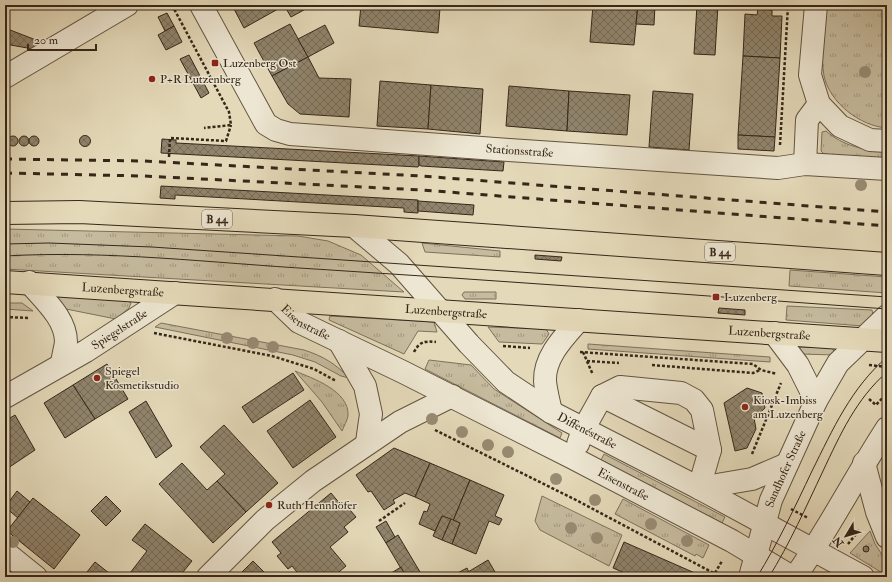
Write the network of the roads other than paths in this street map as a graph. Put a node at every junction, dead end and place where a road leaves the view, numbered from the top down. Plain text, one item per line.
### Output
1 (127, 5) edge
2 (201, 5) edge
3 (816, 5) edge
4 (5, 77) edge
5 (819, 104) junction
6 (887, 141) edge
7 (805, 164) junction
8 (887, 169) edge
9 (5, 213) edge
10 (354, 226) junction
11 (887, 264) edge
12 (5, 282) edge
13 (29, 282) junction
14 (175, 293) junction
15 (275, 299) junction
16 (439, 310) junction
17 (887, 316) edge
18 (579, 320) junction
19 (774, 333) junction
20 (862, 339) junction
21 (339, 341) junction
22 (887, 341) edge
23 (62, 363) junction
24 (452, 396) junction
25 (602, 396) junction
26 (5, 397) edge
27 (816, 401) junction
28 (551, 412) junction
29 (887, 428) edge
30 (583, 430) junction
31 (367, 442) junction
32 (710, 450) junction
33 (573, 458) junction
34 (864, 463) junction
35 (787, 464) junction
36 (699, 488) junction
37 (766, 524) junction
38 (887, 537) edge
39 (814, 550) junction
40 (5, 552) edge
41 (757, 556) junction
42 (36, 577) edge
43 (208, 577) edge
44 (750, 577) edge
45 (792, 577) edge
46 (795, 577) edge
47 (863, 577) edge

1 - 4 street
2 - 7 street, Stationsstraße
3 - 5 street
5 - 6 street
5 - 7 street
7 - 8 street, Stationsstraße
9 - 10 main road, B 44
10 - 11 main road, B 44
10 - 16 street, Diffenéstraße
12 - 13 main road, Luzenbergstraße
13 - 14 main road, Luzenbergstraße
13 - 23 street
14 - 15 main road, Luzenbergstraße
14 - 23 street, Spiegelstraße
15 - 16 main road, Luzenbergstraße
15 - 21 street, Eisenstraße
16 - 18 main road, Luzenbergstraße
16 - 28 street, Diffenéstraße
17 - 20 street, Sandhofer Straße
18 - 19 main road, Luzenbergstraße
18 - 28 street
19 - 20 main road, Luzenbergstraße
19 - 27 street
20 - 22 main road, Luzenbergstraße
20 - 27 street, Sandhofer Straße
21 - 24 street, Eisenstraße
21 - 31 street, Eisenstraße
23 - 26 street, Spiegelstraße
24 - 31 street
24 - 33 street, Eisenstraße
25 - 30 street
25 - 32 street
25 - 32 street
27 - 35 street, Sandhofer Straße
28 - 30 street, Diffenéstraße
29 - 34 street
30 - 33 street
30 - 36 street, Diffenéstraße
31 - 43 street
32 - 36 street
33 - 41 street, Eisenstraße
34 - 38 street
34 - 39 street
35 - 36 street
35 - 37 street, Sandhofer Straße
36 - 37 street, Diffenéstraße
37 - 39 street, Diffenéstraße
37 - 41 street, Sandhofer Straße
39 - 46 street
39 - 47 street, Diffenéstraße
40 - 42 street
41 - 44 street, Sandhofer Straße
41 - 45 street, Eisenstraße

